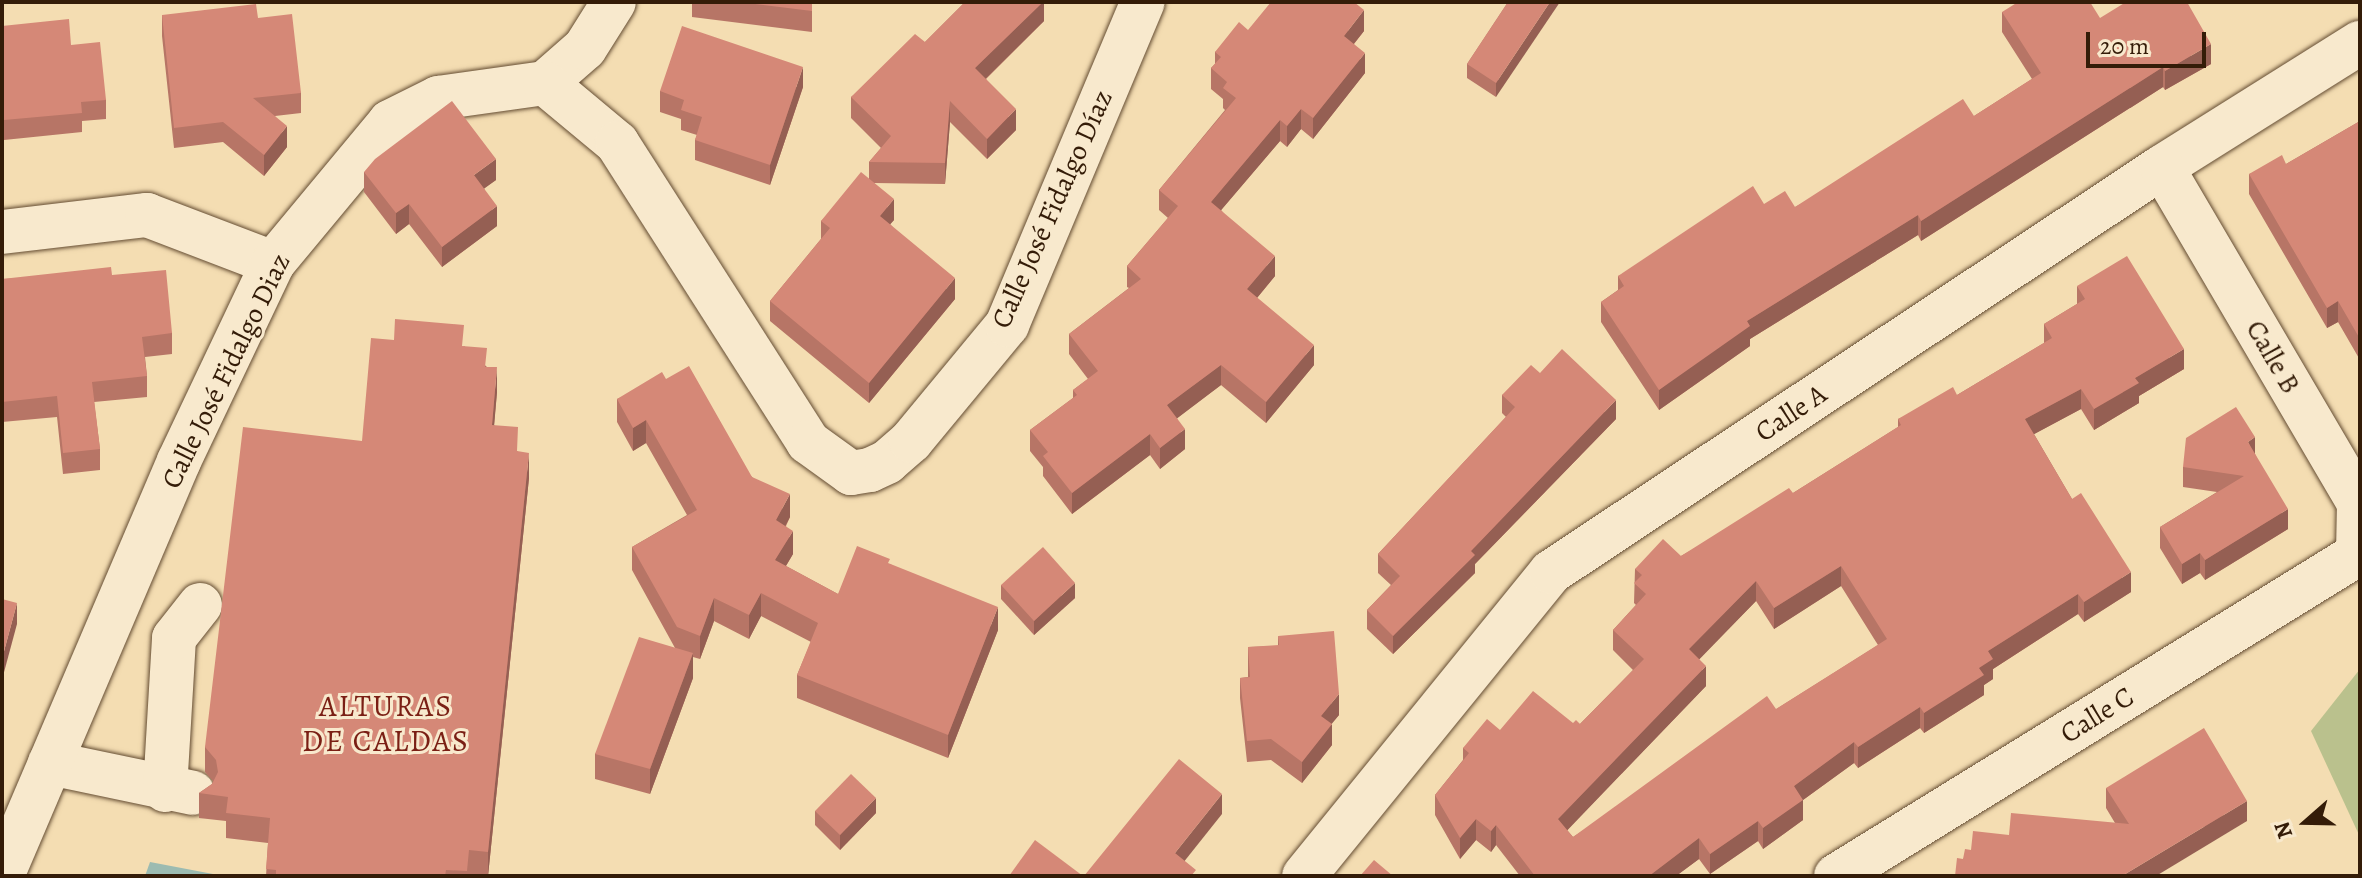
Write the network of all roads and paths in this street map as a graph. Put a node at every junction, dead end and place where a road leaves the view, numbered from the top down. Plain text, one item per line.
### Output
1 (614, 2) edge
2 (1143, 2) edge
3 (2360, 43) edge
4 (545, 83) junction
5 (2162, 167) junction
6 (2, 232) edge
7 (273, 263) junction
8 (2358, 554) edge
9 (200, 605) dead end
10 (50, 763) junction
11 (2, 876) edge
12 (1304, 876) edge
13 (1836, 876) edge

1 - 4 street
2 - 4 street, Calle José Fidalgo Díaz
3 - 5 street, Calle A
4 - 7 street, Calle José Fidalgo Diaz
5 - 8 street, Calle B
5 - 12 street, Calle A
6 - 7 street
7 - 10 street, Calle José Fidalgo Diaz
8 - 13 street, Calle C
9 - 10 street
10 - 11 street, Calle José Fidalgo Diaz

